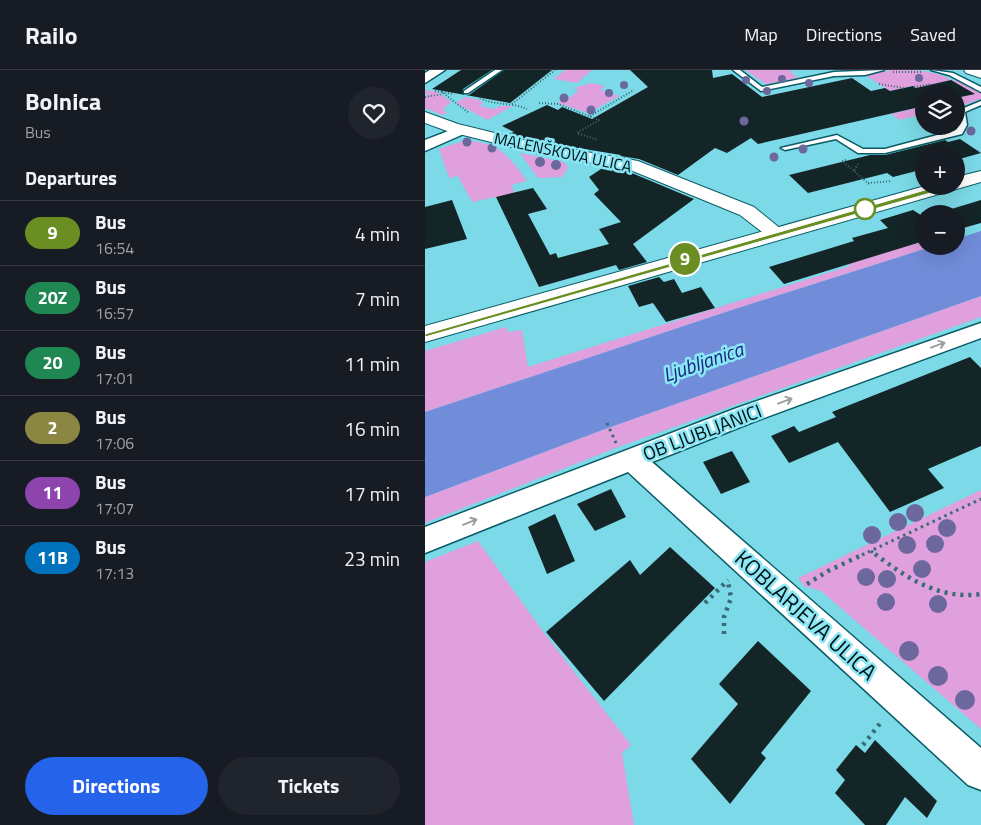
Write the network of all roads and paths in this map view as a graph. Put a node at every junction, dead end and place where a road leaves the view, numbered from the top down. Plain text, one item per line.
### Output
1 (439, 70) edge
2 (499, 70) edge
3 (555, 70) edge
4 (736, 70) edge
5 (881, 70) edge
6 (934, 70) edge
7 (971, 70) edge
8 (890, 72) dead end
9 (923, 72) dead end
10 (981, 74) edge
11 (425, 79) edge
12 (873, 84) dead end
13 (904, 88) dead end
14 (433, 90) dead end
15 (634, 90) dead end
16 (981, 90) edge
17 (443, 93) junction
18 (456, 94) dead end
19 (469, 95) joint
20 (425, 97) edge
21 (539, 103) dead end
22 (981, 103) edge
23 (512, 104) junction
24 (527, 109) dead end
25 (471, 114) dead end
26 (589, 116) junction
27 (425, 117) edge
28 (461, 130) junction
29 (604, 142) dead end
30 (425, 146) edge
31 (785, 148) dead end
32 (857, 167) dead end
33 (981, 176) edge
34 (965, 180) edge
35 (875, 189) dead end
36 (915, 195) edge
37 (777, 234) junction
38 (981, 330) edge
39 (425, 334) edge
40 (631, 459) junction
41 (981, 499) edge
42 (425, 540) edge
43 (871, 551) junction
44 (737, 571) junction
45 (981, 594) edge
46 (785, 597) junction
47 (705, 603) dead end
48 (724, 634) dead end
49 (981, 772) edge

1 - 11 street
2 - 19 lane
3 - 23 path
4 - 5 lane
6 - 16 lane
7 - 10 main road
8 - 9 path
12 - 13 path
14 - 17 path
15 - 26 path
17 - 18 path
17 - 20 path
17 - 25 path
19 - 23 path
21 - 26 path
22 - 31 lane
23 - 24 path
26 - 29 path
27 - 28 main road, MALENŠKOVA ULICA
28 - 30 street
28 - 37 main road, MALENŠKOVA ULICA
32 - 35 path
33 - 34 main road
36 - 37 main road
37 - 39 main road
40 -> 38 street, OB LJUBLJANICI
42 -> 40 street, OB LJUBLJANICI
40 - 44 street, KOBLARJEVA ULICA
41 - 43 path
43 - 45 path
43 - 46 path
44 - 46 street, KOBLARJEVA ULICA
44 - 47 path
44 - 48 path
46 - 49 street, KOBLARJEVA ULICA

